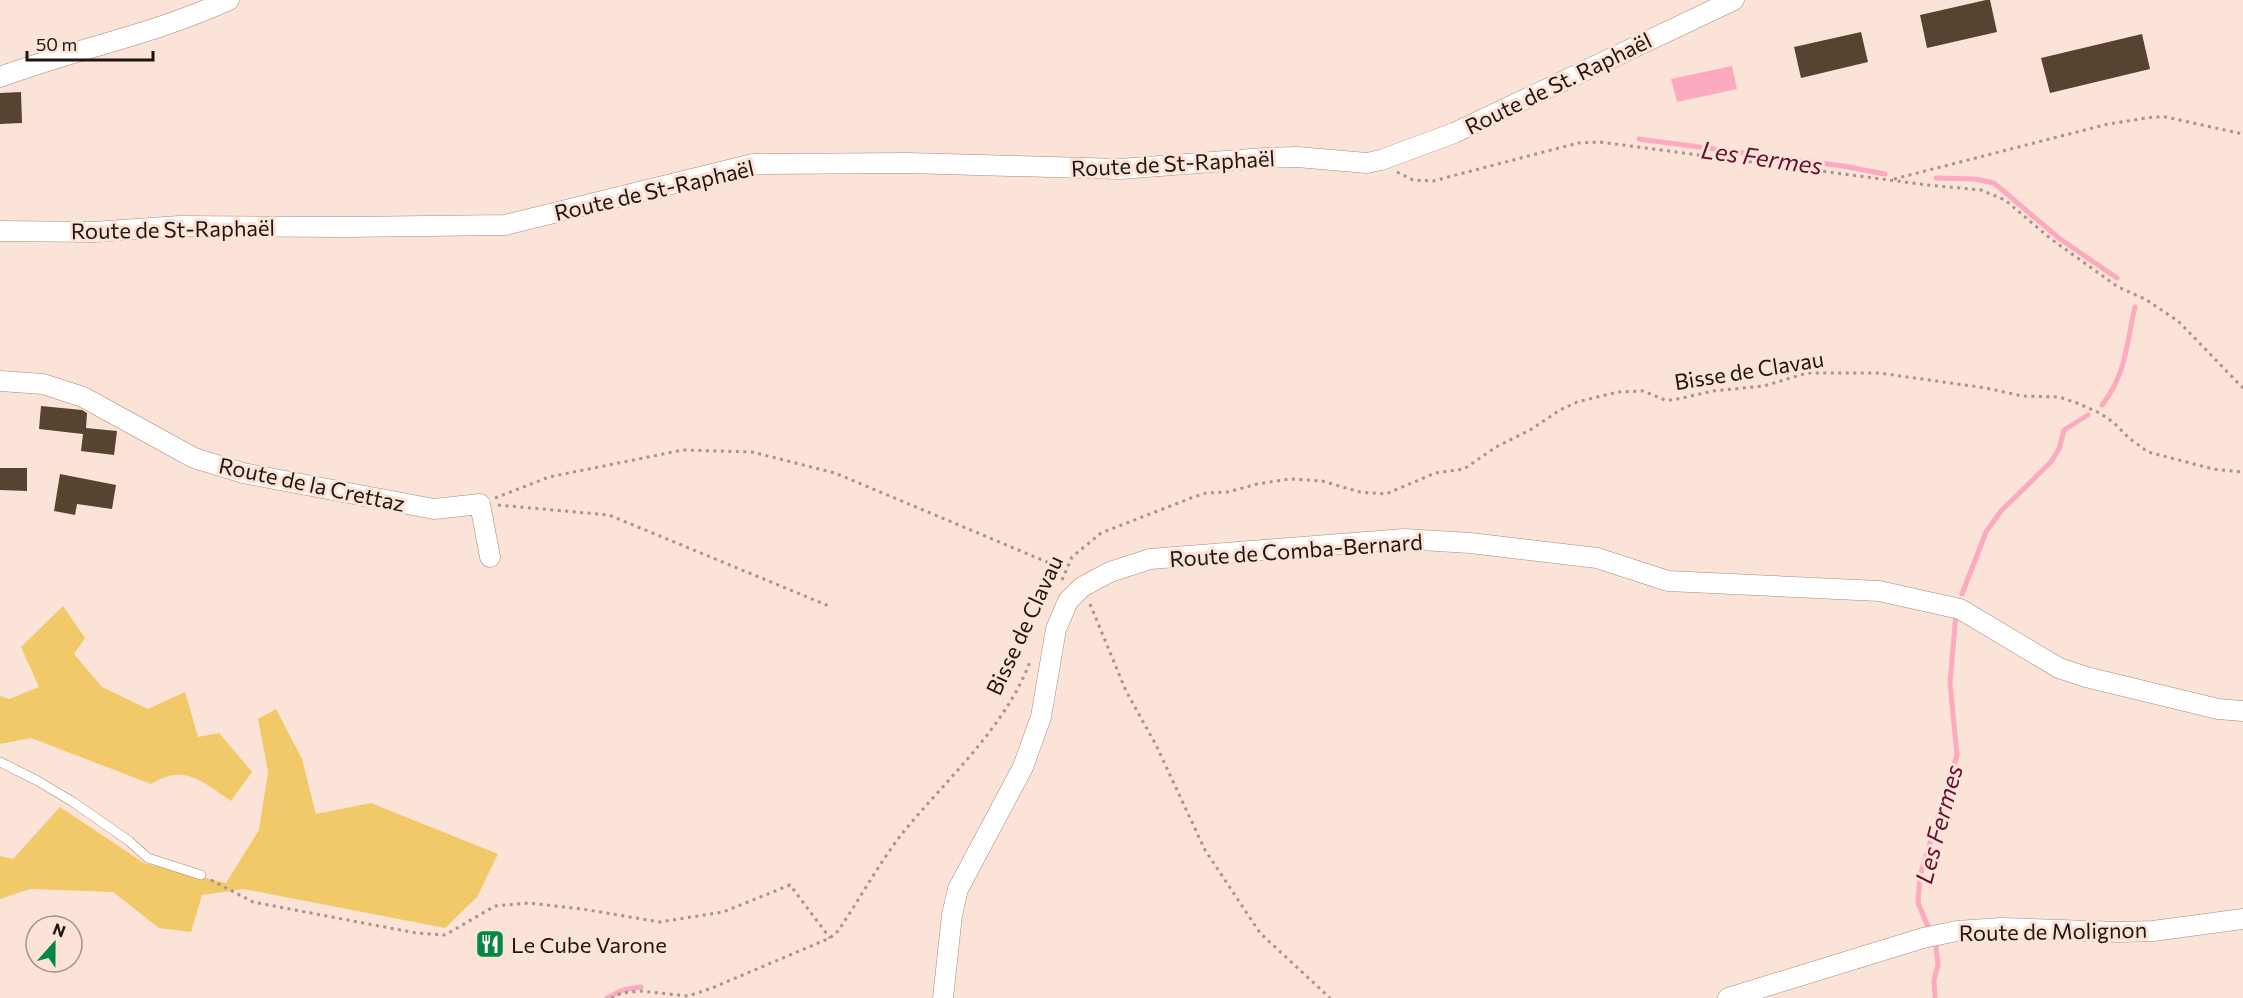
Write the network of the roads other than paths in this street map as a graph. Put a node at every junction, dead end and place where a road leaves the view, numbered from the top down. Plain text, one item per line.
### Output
1 (229, 0) edge
2 (1734, 0) edge
3 (0, 77) edge
4 (1381, 160) joint
5 (0, 231) edge
6 (0, 381) edge
7 (490, 557) dead end
8 (2243, 711) edge
9 (0, 762) edge
10 (201, 875) road end
11 (2243, 919) edge
12 (943, 998) edge
13 (1728, 998) edge

1 - 3 street
2 - 4 street, Route de St. Raphaël
4 - 5 street, Route de St-Raphaël
6 - 7 street, Route de la Crettaz
8 - 12 street, Route de Comba-Bernard
9 - 10 lane
11 - 13 street, Route de Molignon

